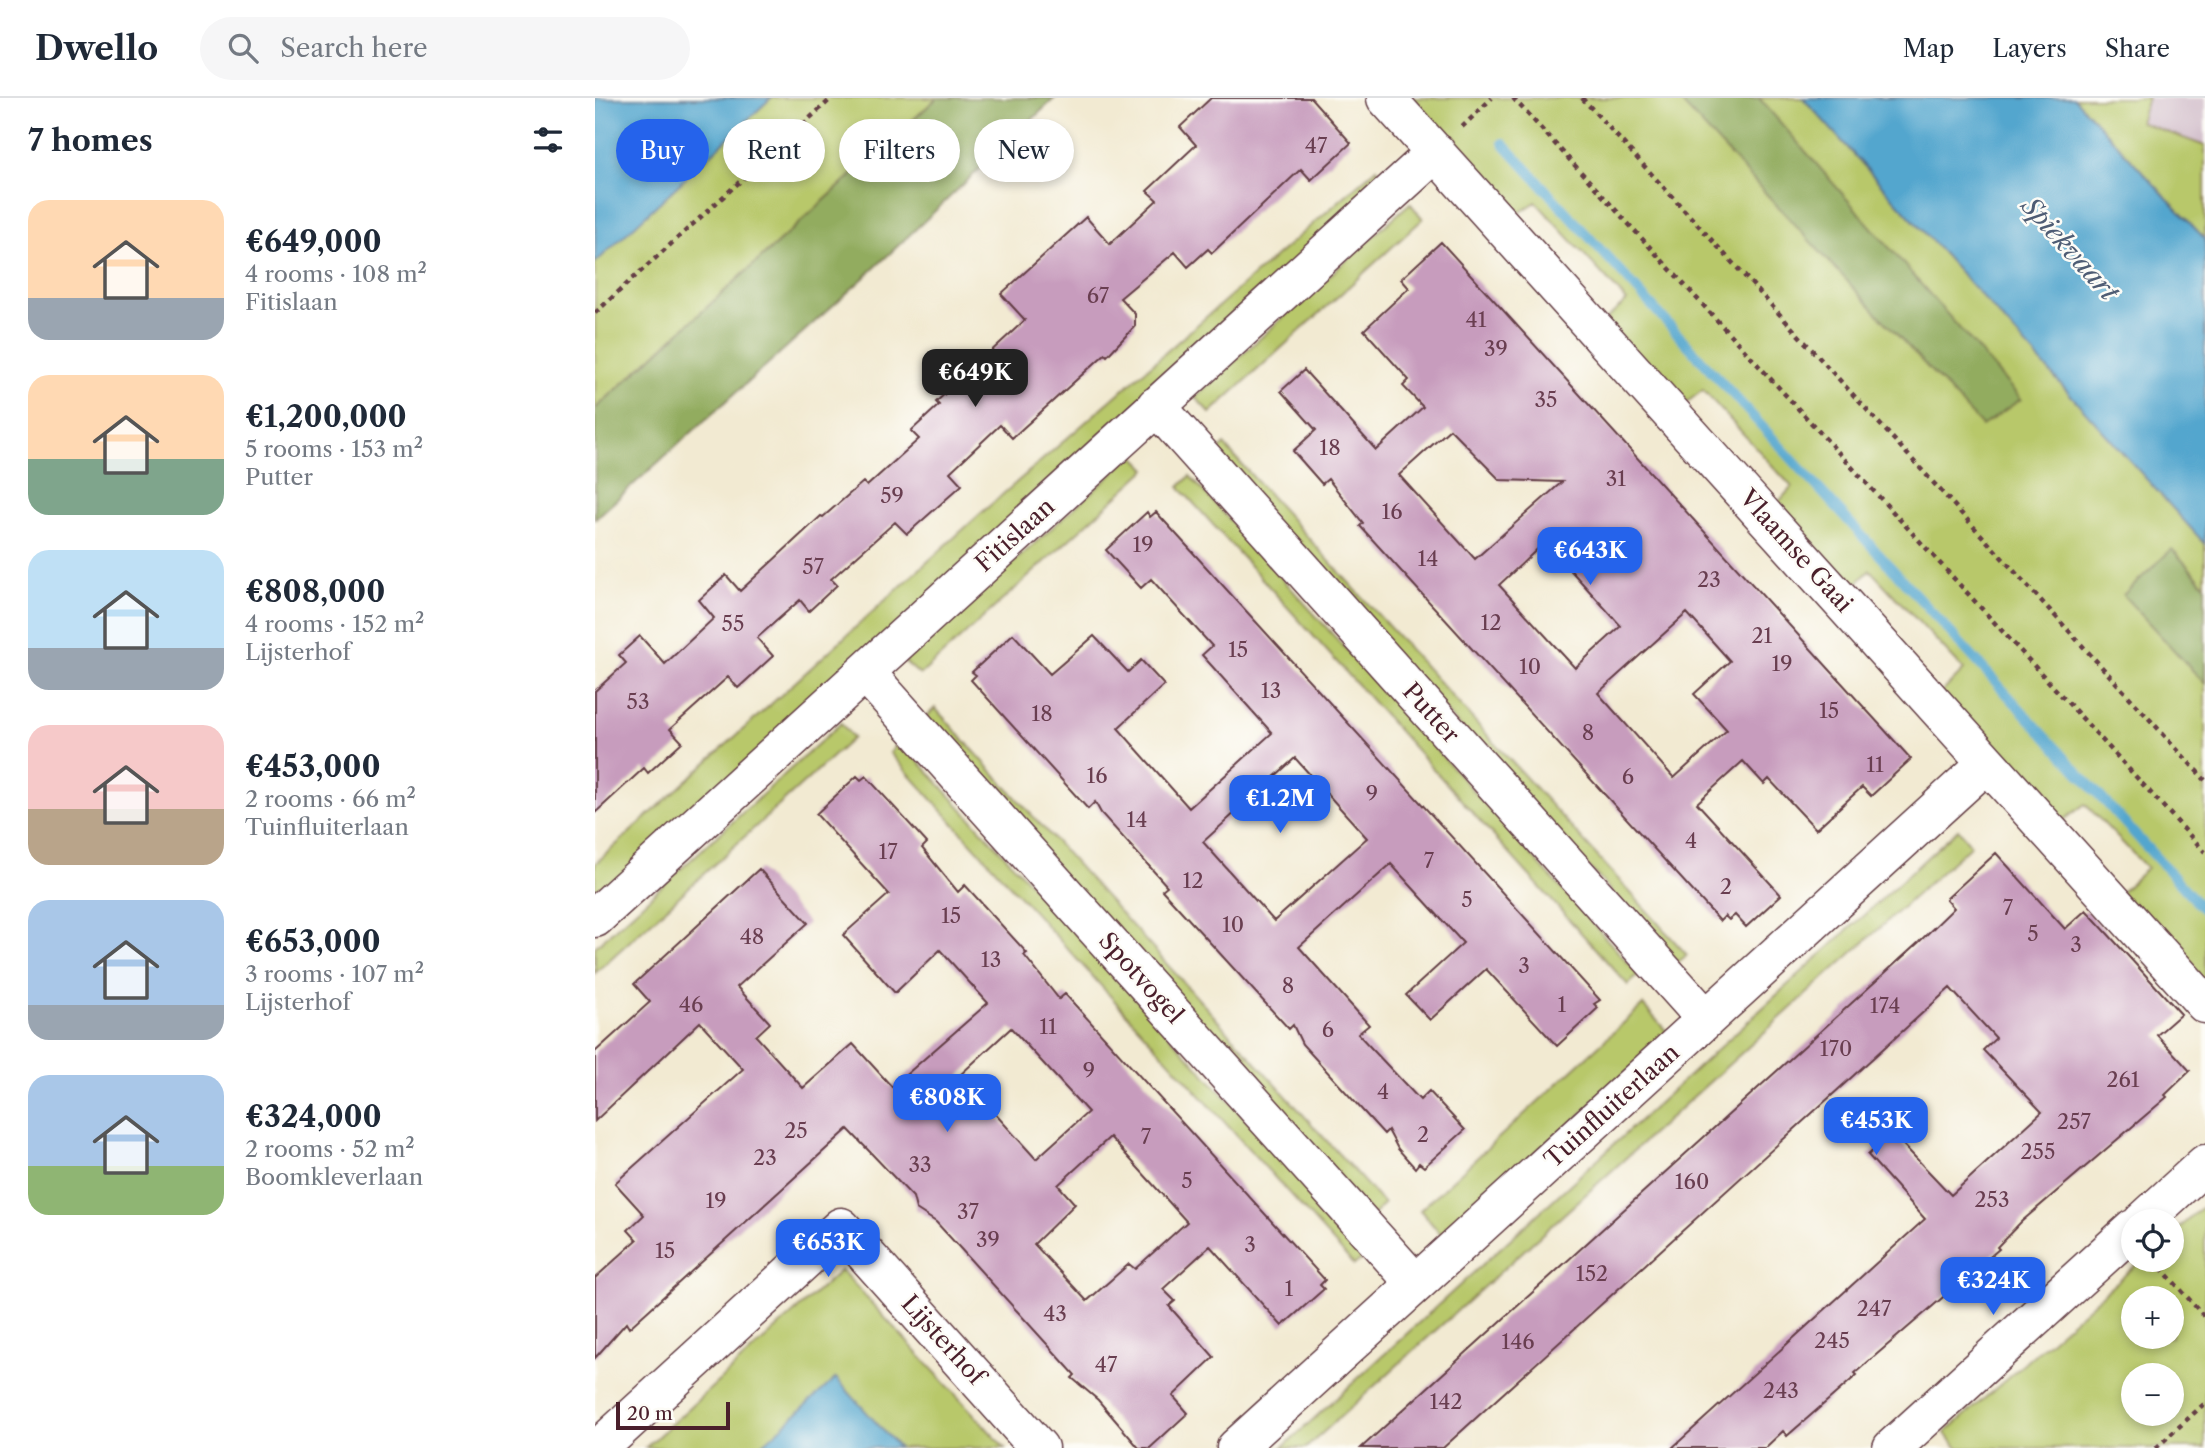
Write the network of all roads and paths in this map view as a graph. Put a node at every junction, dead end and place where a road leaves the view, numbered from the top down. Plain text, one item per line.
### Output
1 (832, 98) edge
2 (1386, 98) edge
3 (1513, 98) edge
4 (1582, 98) edge
5 (1436, 152) junction
6 (595, 302) edge
7 (605, 305) junction
8 (595, 313) edge
9 (1157, 407) junction
10 (865, 672) junction
11 (1987, 763) junction
12 (2205, 780) edge
13 (2205, 852) edge
14 (595, 918) edge
15 (2205, 1004) edge
16 (1706, 1019) junction
17 (2205, 1164) edge
18 (2156, 1209) edge
19 (2121, 1240) edge
20 (2165, 1272) edge
21 (1416, 1284) junction
22 (2205, 1317) edge
23 (2205, 1403) edge
24 (599, 1448) edge
25 (1039, 1448) edge
26 (1236, 1448) edge
27 (1892, 1448) edge
28 (2156, 1448) edge

1 - 7 path
2 - 5 street, Vlaamse Gaai
3 - 13 path
4 - 12 path
5 - 9 street, Fitislaan
5 - 11 street, Vlaamse Gaai
6 - 7 path
7 - 8 path
9 - 10 street, Fitislaan
9 - 16 street, Putter
10 - 14 street, Fitislaan
10 - 21 street, Spotvogel
11 - 15 street, Vlaamse Gaai
11 - 16 street, Tuinfluiterlaan
16 - 21 street, Tuinfluiterlaan
17 - 18 street
19 - 27 street
20 - 22 path
21 - 26 street, Tuinfluiterlaan
23 - 28 path
24 - 25 street, Lijsterhof

